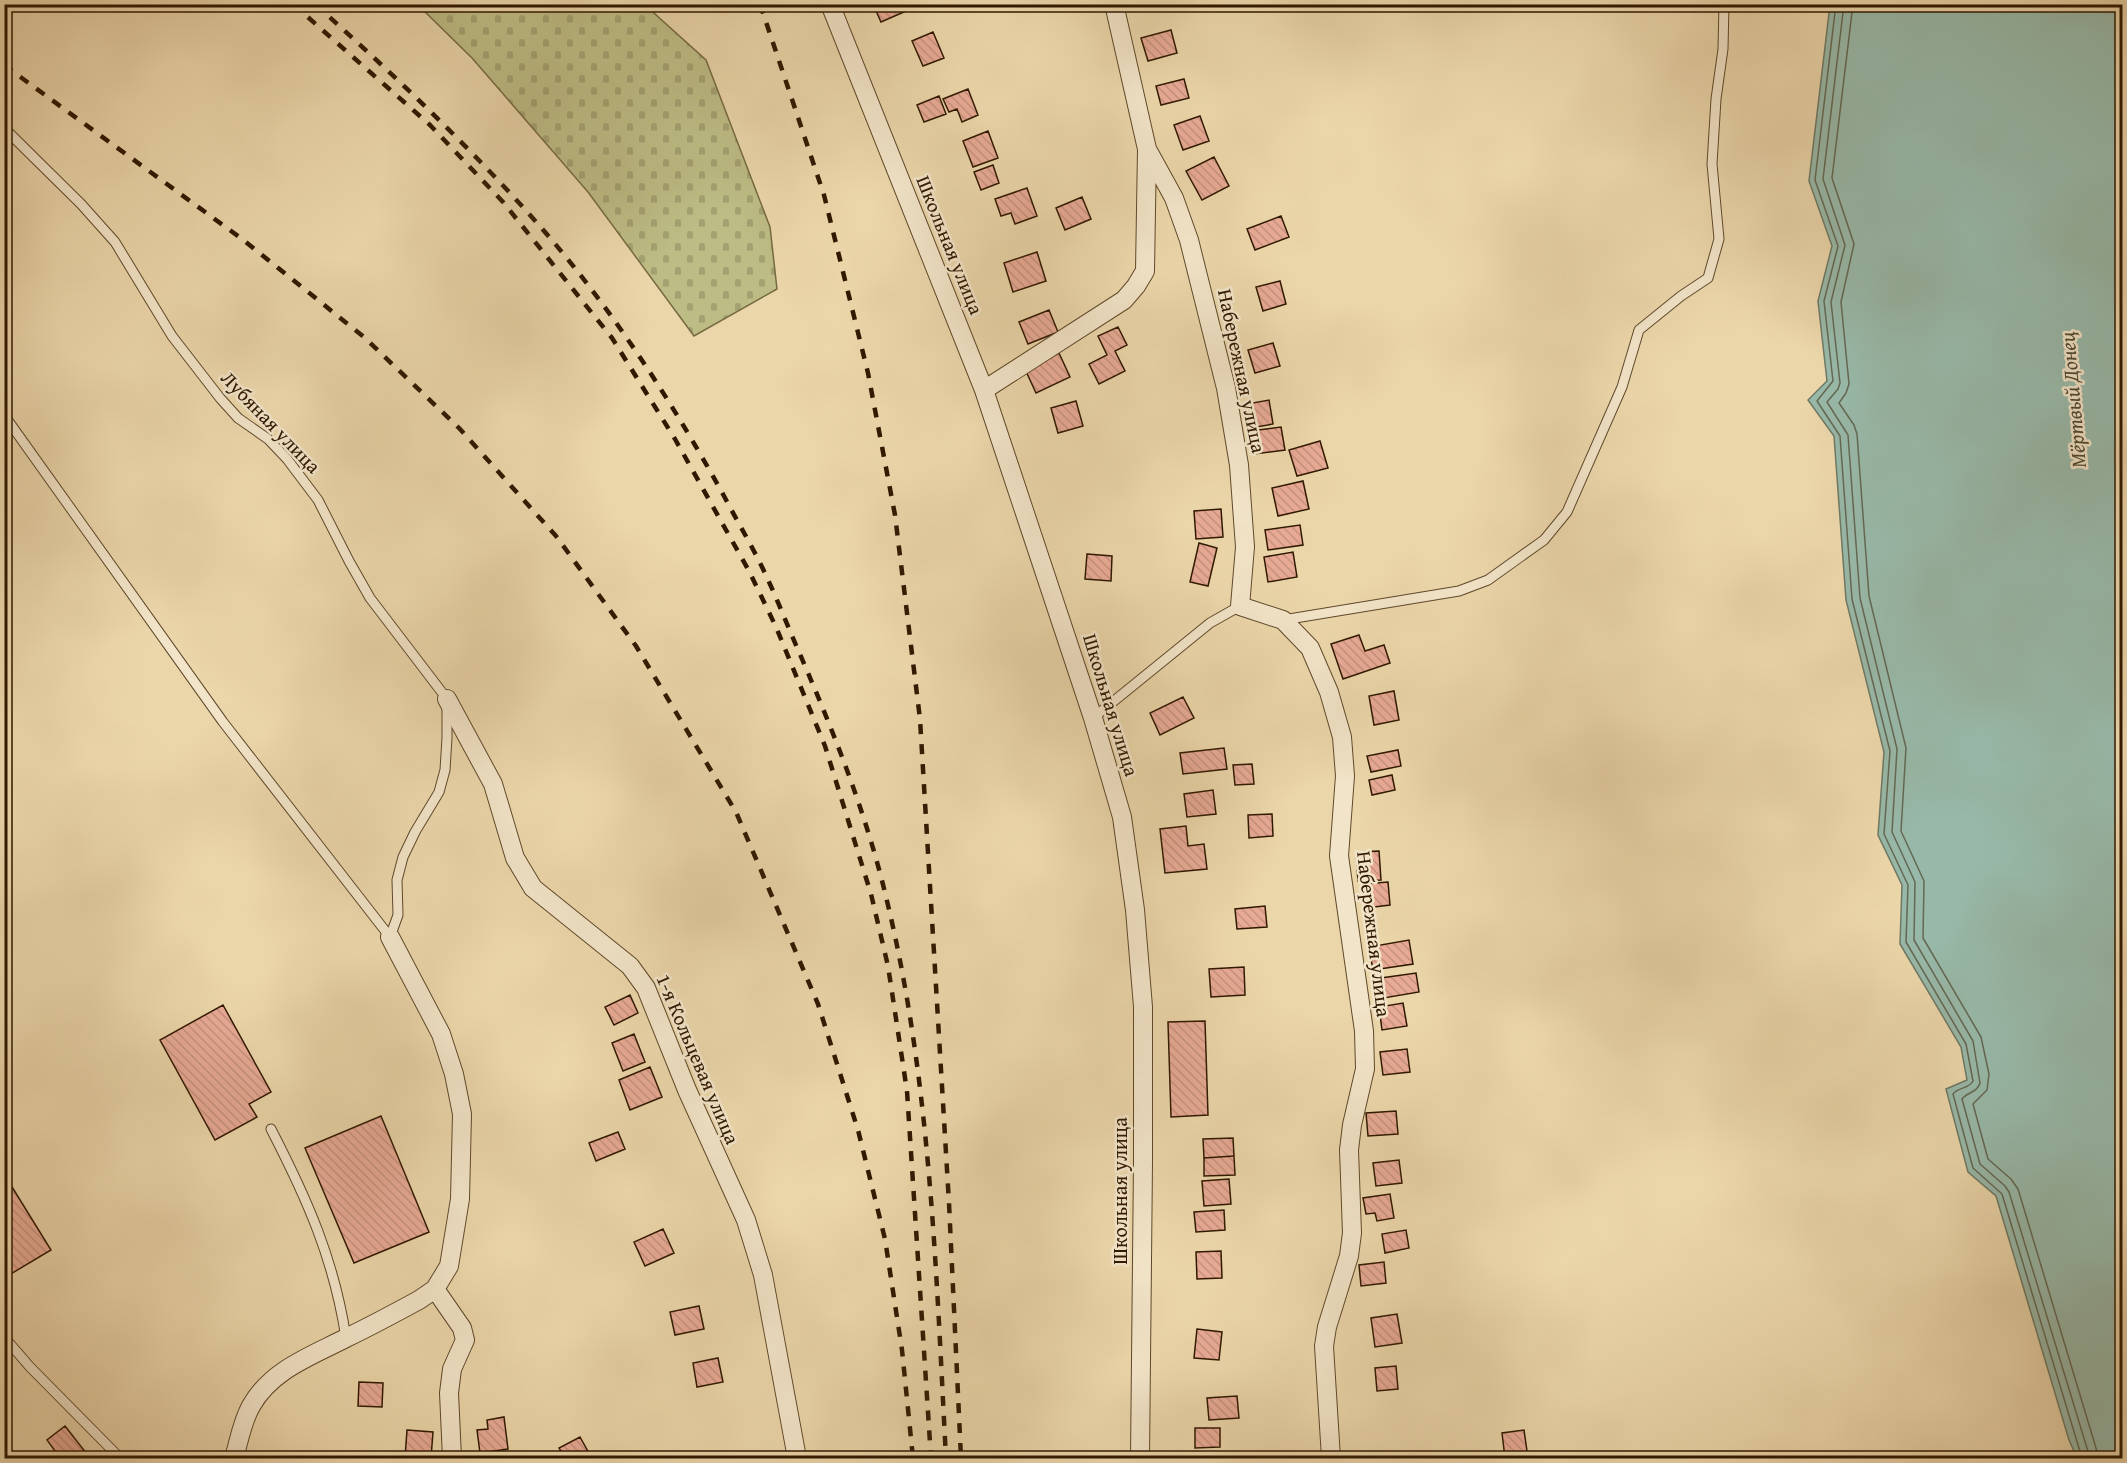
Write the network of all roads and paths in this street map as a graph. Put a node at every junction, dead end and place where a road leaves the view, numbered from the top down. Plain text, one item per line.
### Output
1 (830, 4) edge
2 (1114, 4) edge
3 (1724, 4) edge
4 (4, 128) edge
5 (1147, 148) junction
6 (984, 390) junction
7 (4, 415) edge
8 (1240, 606) junction
9 (1283, 620) junction
10 (447, 699) junction
11 (1093, 718) junction
12 (390, 937) junction
13 (271, 1129) dead end
14 (435, 1289) junction
15 (4, 1337) edge
16 (346, 1338) junction
17 (120, 1458) edge
18 (234, 1458) edge
19 (452, 1458) edge
20 (797, 1458) edge
21 (1140, 1458) edge
22 (1331, 1458) edge

1 - 6 street, Школьная улица
2 - 5 street, Набережная улица
3 - 9 lane
4 - 10 lane, Лубяная улица
5 - 6 street, Набережная улица
5 - 8 street, Набережная улица
6 - 11 street, Школьная улица
7 - 12 lane
8 - 9 street, Набережная улица
8 - 11 lane
9 - 22 street, Набережная улица
10 - 12 lane
10 - 20 street, 1-я Кольцевая улица
11 - 21 street, Школьная улица
12 - 14 street
13 - 16 lane
14 - 16 street
14 - 19 street
15 - 17 lane
16 - 18 street

